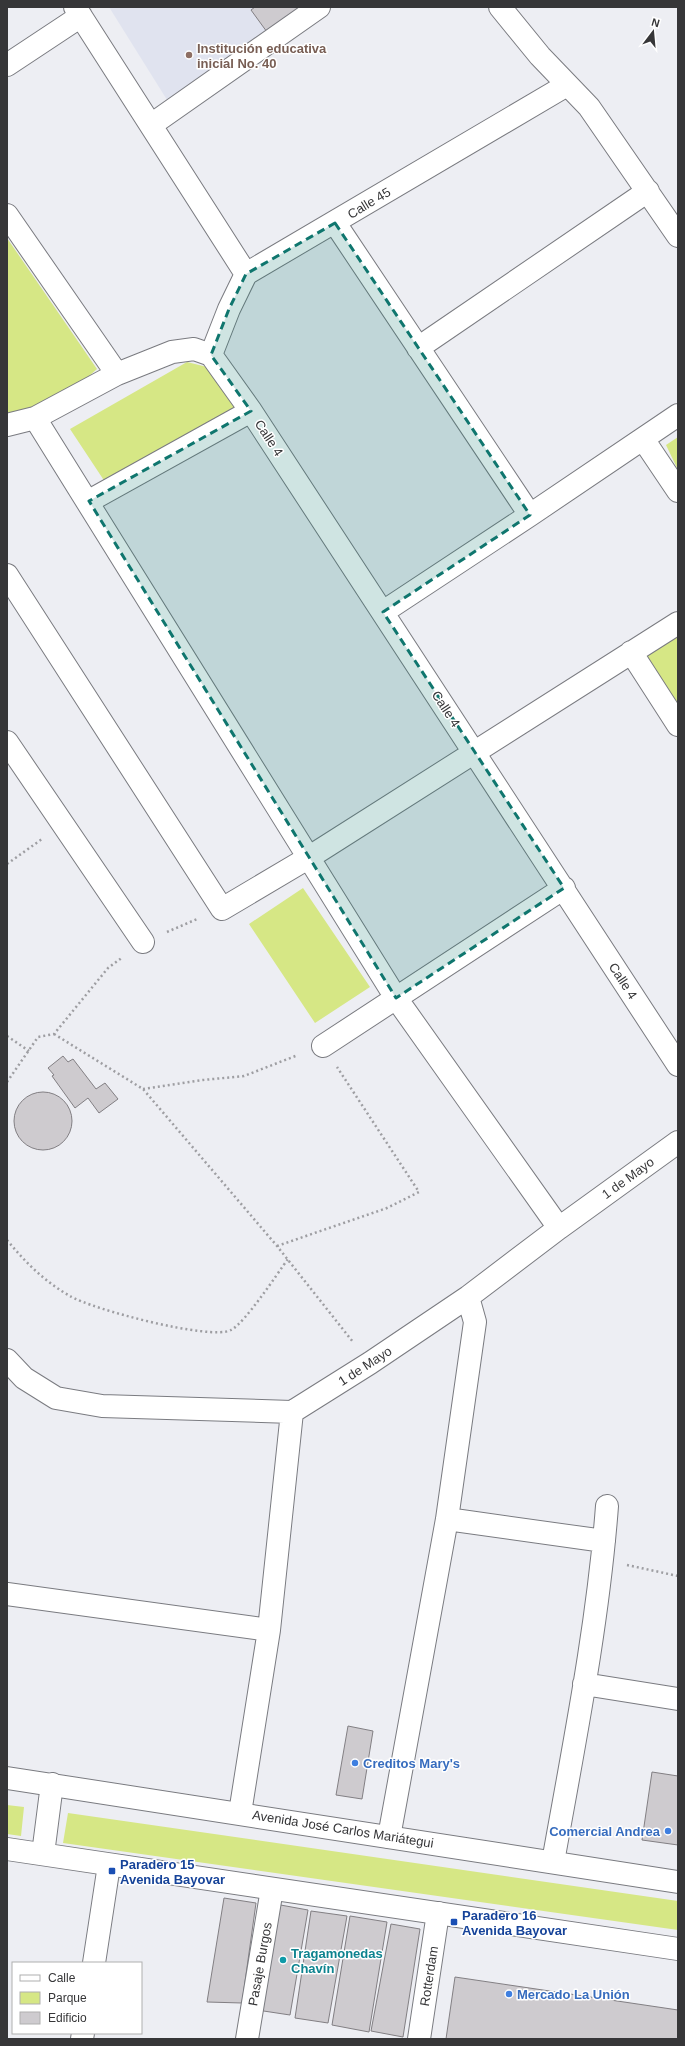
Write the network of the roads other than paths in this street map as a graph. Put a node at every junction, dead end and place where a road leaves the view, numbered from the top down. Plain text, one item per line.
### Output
1 (319, 7) edge
2 (500, 7) edge
3 (78, 11) edge
4 (7, 65) edge
5 (567, 84) junction
6 (151, 125) junction
7 (648, 191) junction
8 (7, 214) edge
9 (335, 223) junction
10 (678, 236) edge
11 (246, 274) junction
12 (418, 348) junction
13 (211, 355) junction
14 (117, 374) junction
15 (251, 412) junction
16 (678, 415) edge
17 (35, 418) junction
18 (7, 425) edge
19 (643, 438) junction
20 (678, 491) edge
21 (89, 501) junction
22 (530, 515) junction
23 (7, 575) edge
24 (383, 612) junction
25 (678, 622) edge
26 (631, 652) junction
27 (678, 725) edge
28 (7, 742) edge
29 (474, 752) junction
30 (308, 858) junction
31 (564, 888) junction
32 (143, 942) road end
33 (396, 998) junction
34 (323, 1046) road end
35 (678, 1065) edge
36 (678, 1142) edge
37 (559, 1228) junction
38 (468, 1297) junction
39 (7, 1360) edge
40 (292, 1412) junction
41 (606, 1506) dead end
42 (446, 1519) junction
43 (603, 1550) junction
44 (7, 1594) edge
45 (269, 1630) junction
46 (584, 1684) junction
47 (678, 1699) edge
48 (7, 1778) edge
49 (52, 1784) junction
50 (240, 1813) junction
51 (389, 1837) junction
52 (7, 1849) edge
53 (43, 1854) junction
54 (553, 1862) junction
55 (109, 1865) junction
56 (678, 1882) edge
57 (272, 1889) junction
58 (438, 1913) junction
59 (678, 1949) edge
60 (94, 1962) edge
61 (247, 2039) edge
62 (419, 2039) edge

1 - 6 street
2 - 5 street
3 - 4 street
3 - 6 street
5 - 7 street
5 - 9 street, Calle 45
6 - 11 street
7 - 10 street
7 - 12 street
8 - 14 street
9 - 11 street, Calle 45
9 - 12 street
11 - 13 street
12 - 22 street
13 - 14 street
13 - 15 street, Calle 4
14 - 17 street
15 - 21 street
15 - 24 street, Calle 4
16 - 19 street
17 - 18 street
17 - 21 street
19 - 20 street
19 - 22 street
21 - 30 street
22 - 24 street
23 - 30 street
24 - 29 street, Calle 4
25 - 26 street
26 - 27 street
26 - 29 street
28 - 32 street
29 - 30 street
29 - 31 street, Calle 4
30 - 33 street
31 - 33 street
31 - 35 street, Calle 4
33 - 34 street
33 - 37 street
36 - 37 street, 1 de Mayo
37 - 38 street, 1 de Mayo
38 - 40 street, 1 de Mayo
38 - 42 street
39 - 40 street
40 - 45 street
41 - 43 street
42 - 43 street
42 - 51 street
43 - 46 street
44 - 45 street
45 - 50 street
46 - 47 street
46 - 54 street
48 - 49 street, Avenida José Carlos Mariátegui
49 - 50 street, Avenida José Carlos Mariátegui
49 - 53 street
50 - 51 street, Avenida José Carlos Mariátegui
51 - 54 street, Avenida José Carlos Mariátegui
52 - 53 street
53 - 55 street
54 - 56 street, Avenida José Carlos Mariátegui
55 - 57 street
55 - 60 street
57 - 58 street
57 - 61 street, Pasaje Burgos
58 - 59 street
58 - 62 street, Rotterdam

